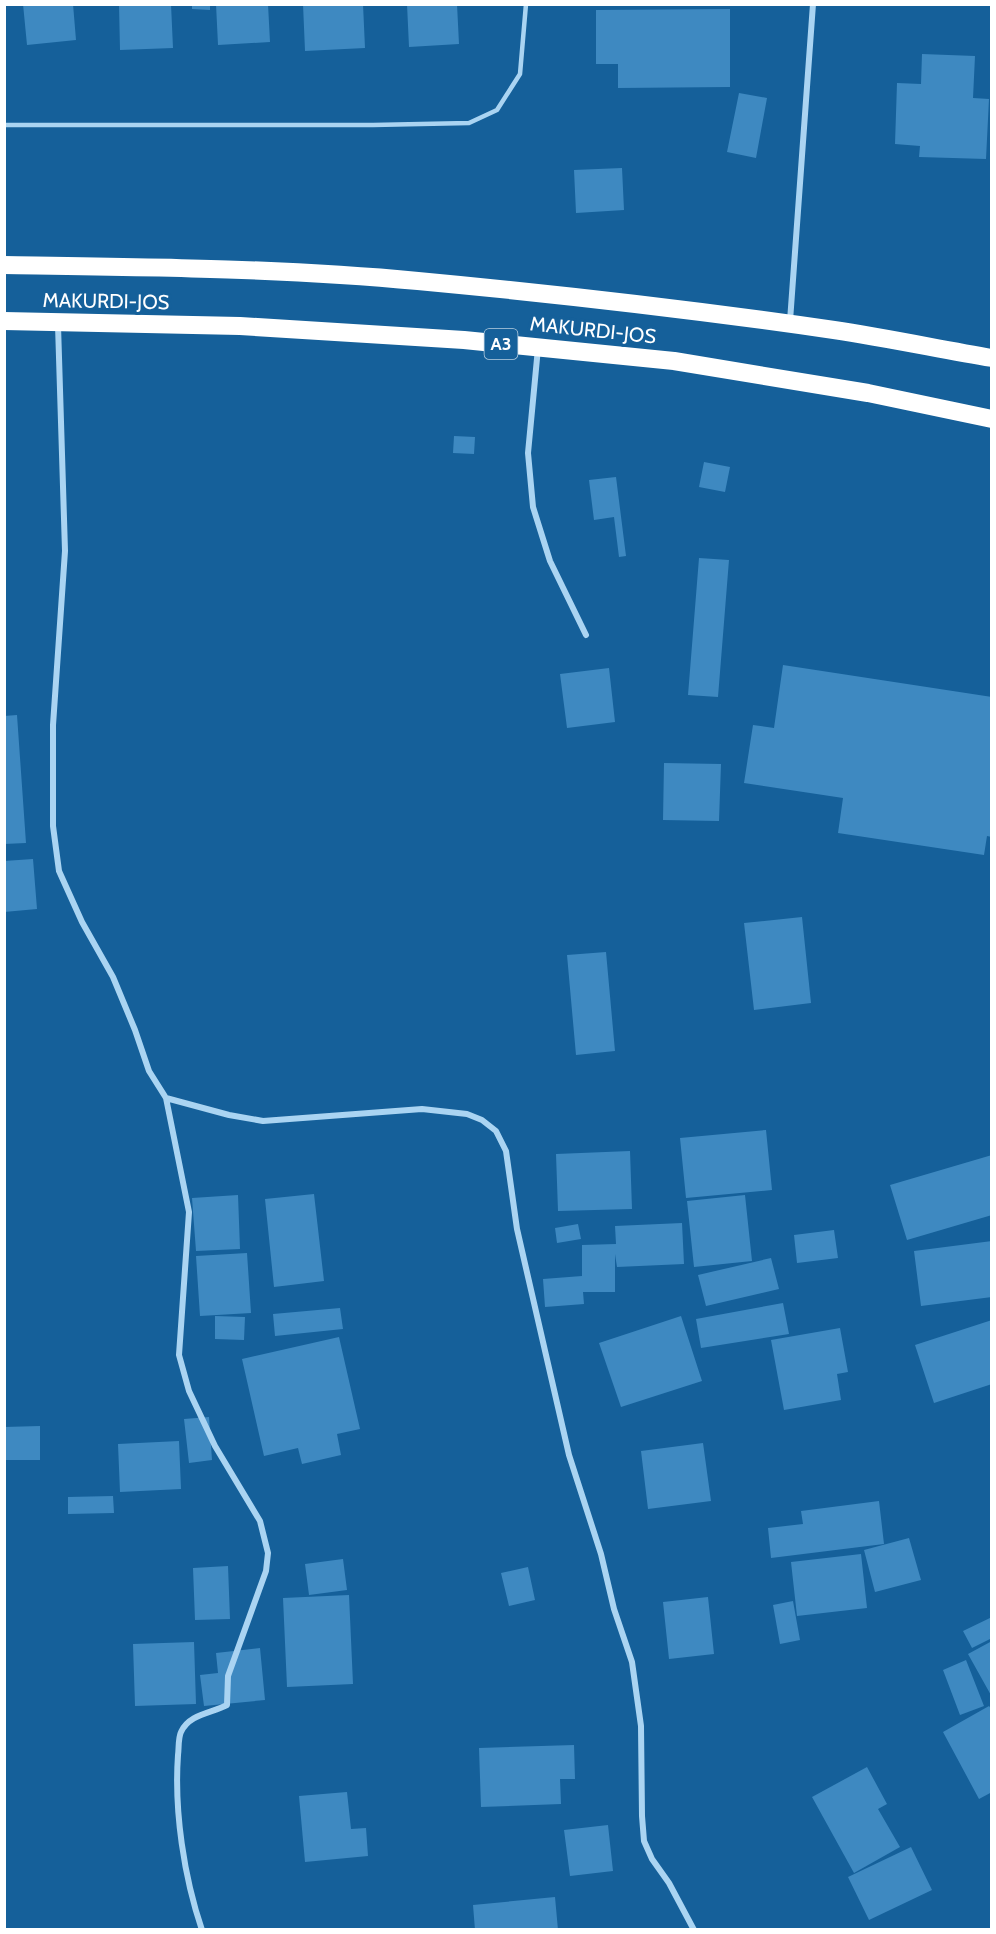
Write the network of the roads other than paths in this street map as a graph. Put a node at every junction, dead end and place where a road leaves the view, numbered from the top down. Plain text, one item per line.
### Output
1 (526, 4) edge
2 (813, 4) edge
3 (4, 125) edge
4 (4, 265) edge
5 (4, 321) edge
6 (58, 322) junction
7 (790, 324) junction
8 (538, 348) junction
9 (992, 358) edge
10 (992, 419) edge
11 (586, 635) dead end
12 (166, 1098) junction
13 (202, 1929) edge
14 (694, 1929) edge

1 - 3 lane
2 - 7 street
4 - 7 highway, MAKURDI-JOS
5 - 6 highway, MAKURDI-JOS / A3
6 - 8 highway, MAKURDI-JOS / A3
6 - 12 street
7 - 9 highway, MAKURDI-JOS
8 - 10 highway, MAKURDI-JOS / A3
8 - 11 street
12 - 13 street
12 - 14 street

